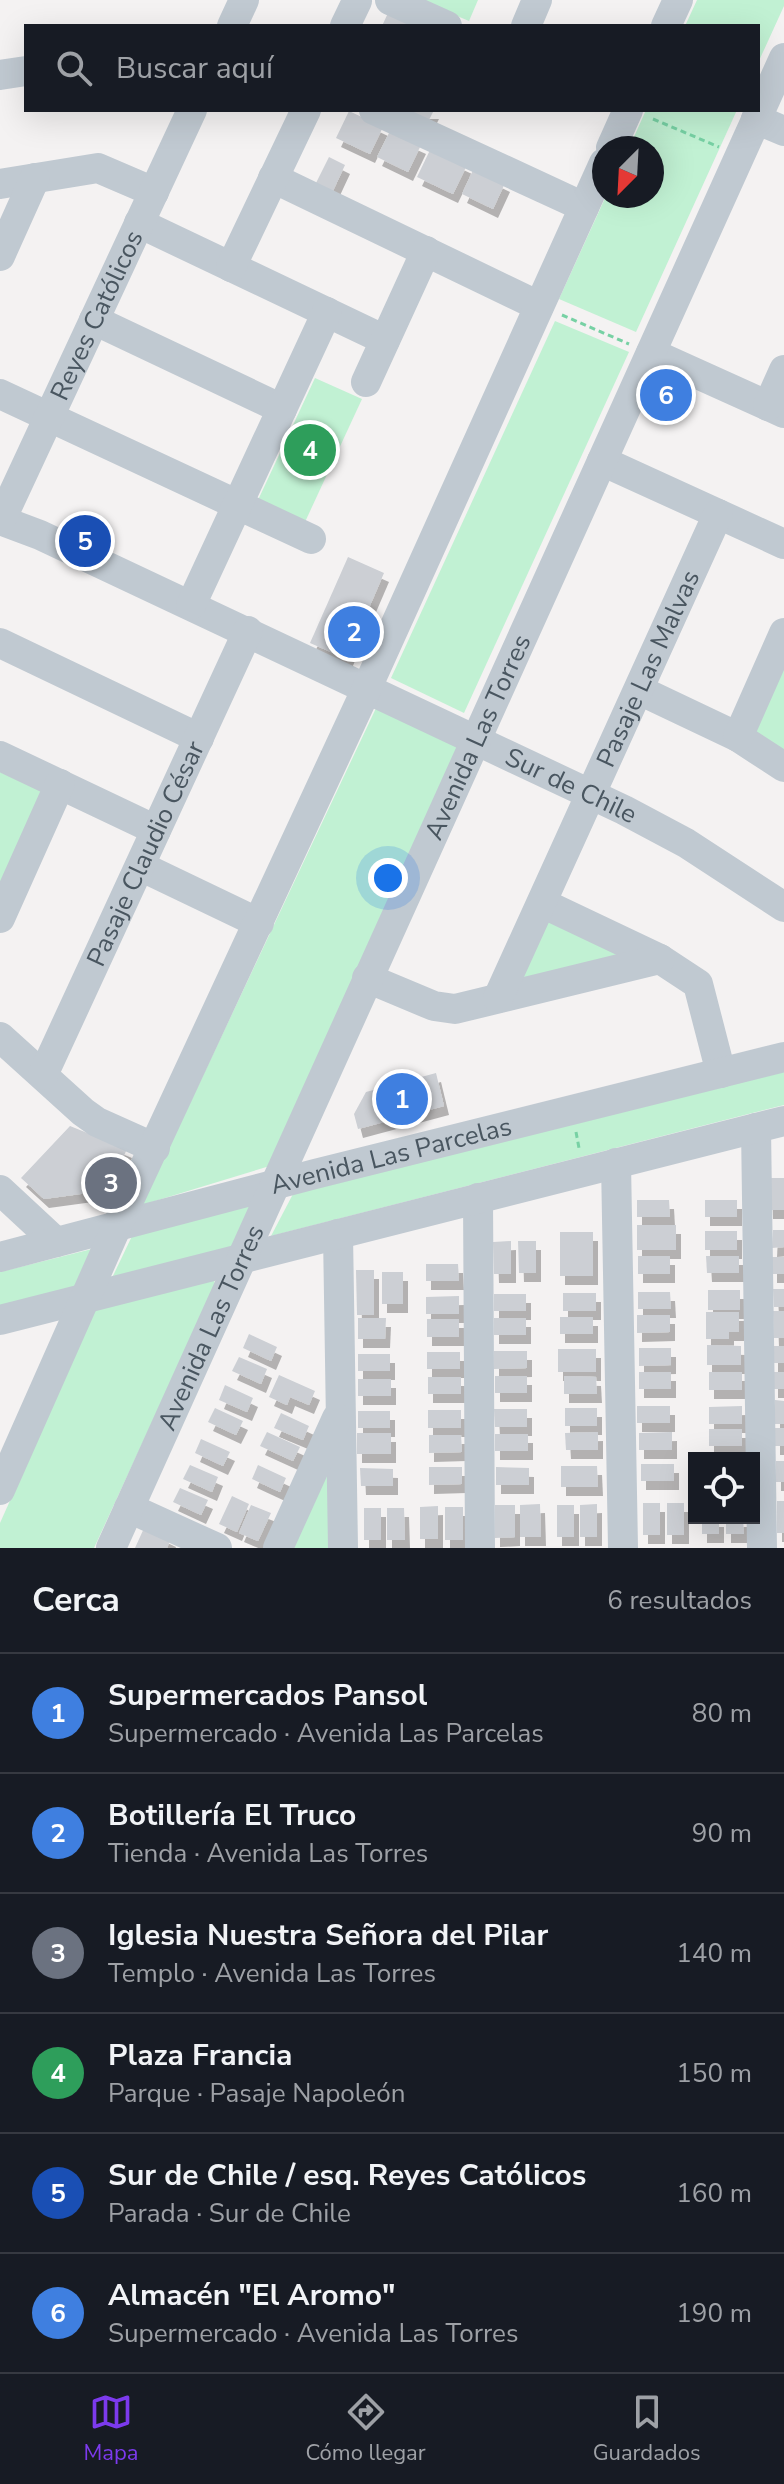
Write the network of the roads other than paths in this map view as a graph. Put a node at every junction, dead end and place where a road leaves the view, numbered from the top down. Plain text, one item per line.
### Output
1 (244, 0) edge
2 (358, 0) edge
3 (390, 0) edge
4 (537, 0) edge
5 (678, 0) edge
6 (233, 24) edge
7 (346, 24) edge
8 (443, 24) edge
9 (527, 24) edge
10 (667, 24) edge
11 (784, 58) edge
12 (24, 71) edge
13 (0, 75) edge
14 (760, 110) edge
15 (191, 112) edge
16 (305, 112) edge
17 (378, 112) edge
18 (759, 112) edge
19 (637, 113) edge
20 (756, 119) junction
21 (784, 131) edge
22 (620, 136) edge
23 (35, 178) junction
24 (273, 178) junction
25 (0, 184) edge
26 (592, 189) edge
27 (154, 192) junction
28 (584, 207) junction
29 (139, 223) junction
30 (426, 251) junction
31 (0, 256) edge
32 (231, 267) junction
33 (539, 306) junction
34 (327, 312) junction
35 (94, 320) junction
36 (385, 340) junction
37 (651, 353) junction
38 (784, 370) edge
39 (366, 382) dead end
40 (0, 394) edge
41 (282, 409) junction
42 (776, 409) edge
43 (49, 416) junction
44 (602, 461) junction
45 (238, 506) junction
46 (718, 514) junction
47 (0, 520) edge
48 (311, 539) dead end
49 (784, 544) edge
50 (191, 605) junction
51 (248, 631) junction
52 (784, 633) edge
53 (0, 643) edge
54 (367, 688) junction
55 (639, 690) junction
56 (738, 737) junction
57 (199, 738) junction
58 (475, 739) junction
59 (0, 756) edge
60 (784, 767) edge
61 (60, 784) junction
62 (591, 794) junction
63 (156, 830) junction
64 (140, 866) junction
65 (542, 903) junction
66 (784, 907) edge
67 (0, 918) edge
68 (259, 923) junction
69 (660, 959) junction
70 (367, 978) junction
71 (498, 998) junction
72 (0, 1037) edge
73 (784, 1057) edge
74 (721, 1073) junction
75 (43, 1075) junction
76 (770, 1124) edge
77 (155, 1148) junction
78 (616, 1163) junction
79 (275, 1184) junction
80 (0, 1190) edge
81 (478, 1198) junction
82 (117, 1226) junction
83 (338, 1234) junction
84 (56, 1242) junction
85 (0, 1257) edge
86 (241, 1259) junction
87 (87, 1298) junction
88 (0, 1320) edge
89 (341, 1409) junction
90 (0, 1490) edge
91 (129, 1508) junction
92 (111, 1548) edge
93 (217, 1548) edge
94 (278, 1548) edge
95 (343, 1548) edge
96 (480, 1548) edge
97 (623, 1548) edge
98 (762, 1548) edge

1 - 6 street
2 - 7 street
3 - 8 street
4 - 9 street
5 - 10 street
11 - 14 street, Avenida Las Torres
12 - 13 street
15 - 27 street, Reyes Católicos
16 - 24 street
17 - 28 street
18 - 20 street, Avenida Las Torres
19 - 22 street
20 - 21 street
20 - 37 street, Avenida Las Torres
23 - 25 street
23 - 27 street
23 - 31 street
24 - 30 street
24 - 32 street
26 - 28 street
27 - 29 street, Reyes Católicos
28 - 33 street
29 - 32 street
29 - 35 street, Reyes Católicos
30 - 33 street
30 - 36 street
32 - 34 street
33 - 54 street
34 - 36 street
34 - 41 street
35 - 41 street
35 - 43 street, Reyes Católicos
36 - 39 street
37 - 42 street
37 - 44 street, Avenida Las Torres
38 - 42 street
40 - 43 street
41 - 45 street
43 - 45 street
43 - 47 street, Reyes Católicos
44 - 46 street
44 - 58 street, Avenida Las Torres
45 - 48 street
45 - 50 street
46 - 49 street
46 - 55 street, Pasaje Las Malvas
47 - 50 street, Sur de Chile
50 - 51 street, Sur de Chile
51 - 54 street, Sur de Chile
51 - 57 street, Pasaje Claudio César
52 - 56 street
53 - 57 street
54 - 58 street, Sur de Chile
54 - 68 street
55 - 56 street
55 - 62 street, Pasaje Las Malvas
56 - 60 street
57 - 63 street, Pasaje Claudio César
58 - 62 street, Sur de Chile
58 - 70 street, Avenida Las Torres
59 - 61 street
61 - 63 street
61 - 67 street
62 - 65 street, Pasaje Las Malvas
62 - 66 street, Sur de Chile
63 - 64 street, Pasaje Claudio César
64 - 68 street
64 - 75 street, Pasaje Claudio César
65 - 69 street
65 - 71 street, Pasaje Las Malvas
68 - 77 street
69 - 71 street
69 - 74 street
70 - 71 street
70 - 79 street, Avenida Las Torres
72 - 75 street
73 - 74 street, Avenida Las Parcelas
74 - 79 street, Avenida Las Parcelas
75 - 77 street
76 - 78 street
76 - 98 street
77 - 82 street
78 - 81 street
78 - 97 street
79 - 82 street, Avenida Las Parcelas
79 - 86 street, Avenida Las Torres
80 - 84 street
81 - 83 street
81 - 96 street
82 - 84 street, Avenida Las Parcelas
82 - 87 street
83 - 86 street
83 - 89 street
84 - 85 street, Avenida Las Parcelas
86 - 87 street
86 - 91 street, Avenida Las Torres
87 - 88 street
87 - 90 street
89 - 94 street
89 - 95 street
91 - 92 street, Avenida Las Torres
91 - 93 street

